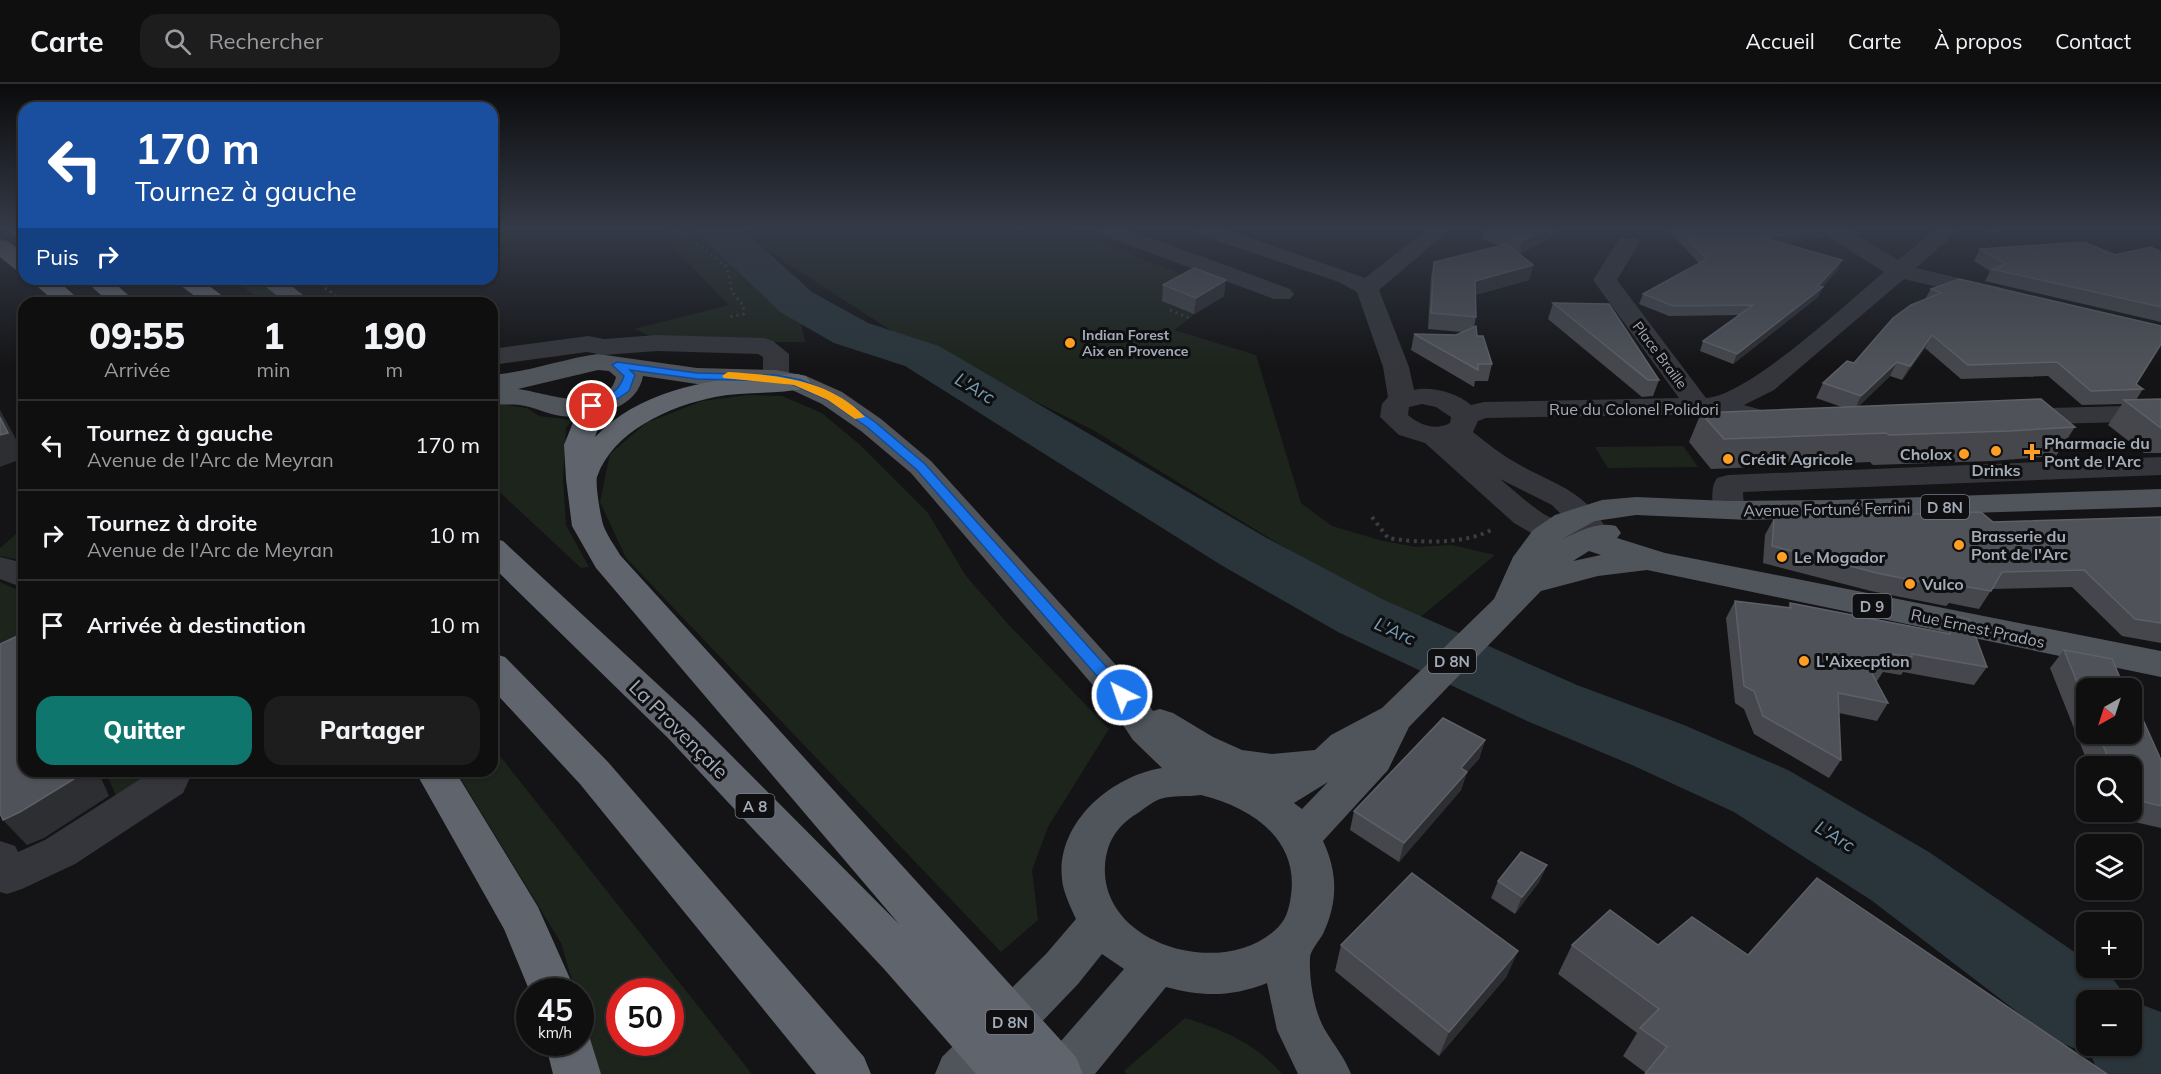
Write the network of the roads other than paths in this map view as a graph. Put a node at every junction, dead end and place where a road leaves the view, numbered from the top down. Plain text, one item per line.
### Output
1 (1232, 275) edge
2 (1342, 275) edge
3 (1383, 275) edge
4 (1608, 275) edge
5 (1894, 275) edge
6 (1917, 275) edge
7 (48, 285) edge
8 (102, 285) edge
9 (193, 285) edge
10 (285, 285) edge
11 (302, 285) edge
12 (1367, 288) junction
13 (1282, 294) dead end
14 (314, 295) edge
15 (64, 297) edge
16 (118, 297) edge
17 (211, 297) edge
18 (2013, 298) edge
19 (498, 356) edge
20 (603, 359) junction
21 (564, 369) junction
22 (697, 376) junction
23 (787, 380) junction
24 (498, 383) edge
25 (498, 396) edge
26 (1415, 398) junction
27 (605, 401) junction
28 (546, 403) junction
29 (1709, 406) junction
30 (2161, 413) edge
31 (1994, 417) edge
32 (1804, 423) edge
33 (1451, 428) junction
34 (2161, 466) edge
35 (581, 479) junction
36 (2161, 498) edge
37 (1719, 510) junction
38 (1538, 524) junction
39 (1585, 527) junction
40 (498, 554) edge
41 (1661, 563) junction
42 (0, 568) edge
43 (18, 573) edge
44 (1519, 594) junction
45 (2145, 661) edge
46 (498, 672) edge
47 (2161, 674) edge
48 (1122, 695) junction
49 (1395, 718) junction
50 (1146, 730) junction
51 (1324, 765) junction
52 (171, 777) edge
53 (438, 777) edge
54 (1201, 780) junction
55 (1149, 786) junction
56 (1257, 797) junction
57 (1301, 837) junction
58 (0, 858) edge
59 (1100, 923) junction
60 (1287, 948) junction
61 (1156, 966) junction
62 (547, 978) edge
63 (572, 1056) edge
64 (577, 1074) edge
65 (847, 1074) edge
66 (959, 1074) edge
67 (1008, 1074) edge
68 (1059, 1074) edge
69 (1064, 1074) edge
70 (1327, 1074) edge

1 - 13 street
2 - 12 street
3 - 12 street
4 - 29 street, Place Braille
5 - 29 street
6 - 18 street
7 - 15 highway
8 - 16 highway
9 - 17 highway
10 - 14 main road
11 - 14 main road
12 - 26 street
19 - 20 street
20 - 21 main road
20 - 22 main road
20 - 23 street
20 - 27 main road
21 - 24 main road
21 - 28 main road
22 - 23 main road
22 - 27 main road
23 - 35 highway
23 - 48 main road
25 - 28 main road
26 - 33 street
26 - 33 street
27 - 28 main road
27 - 35 highway
29 - 32 street, Rue du Colonel Polidori
29 - 33 street, Rue du Colonel Polidori
30 - 31 street
33 - 38 street
33 - 39 street
34 - 37 street
35 - 68 highway
36 - 37 main road, Avenue Fortuné Ferrini / D 8N
37 - 39 main road, Avenue Fortuné Ferrini
38 - 39 street
38 - 44 main road, D 8N
39 - 41 main road, Rue Ernest Prados / D 9
39 - 44 main road, Avenue Fortuné Ferrini
40 - 67 highway, La Provençale / A 8
41 - 44 main road
41 - 45 main road, Rue Ernest Prados / D 9
42 - 43 street
44 - 49 main road, D 8N
45 - 47 street
46 - 65 highway
48 - 50 main road
48 - 51 main road
49 - 51 main road, D 8N
49 - 57 main road, D 8N
50 - 54 main road
50 - 55 main road
51 - 56 main road, D 8N
52 - 58 street
53 - 62 highway
54 - 55 main road
54 - 56 main road
55 - 59 main road
56 - 57 main road
57 - 60 main road
59 - 61 main road
59 - 66 main road, D 8N
60 - 61 main road
60 - 70 main road
61 - 69 main road
63 - 64 highway

